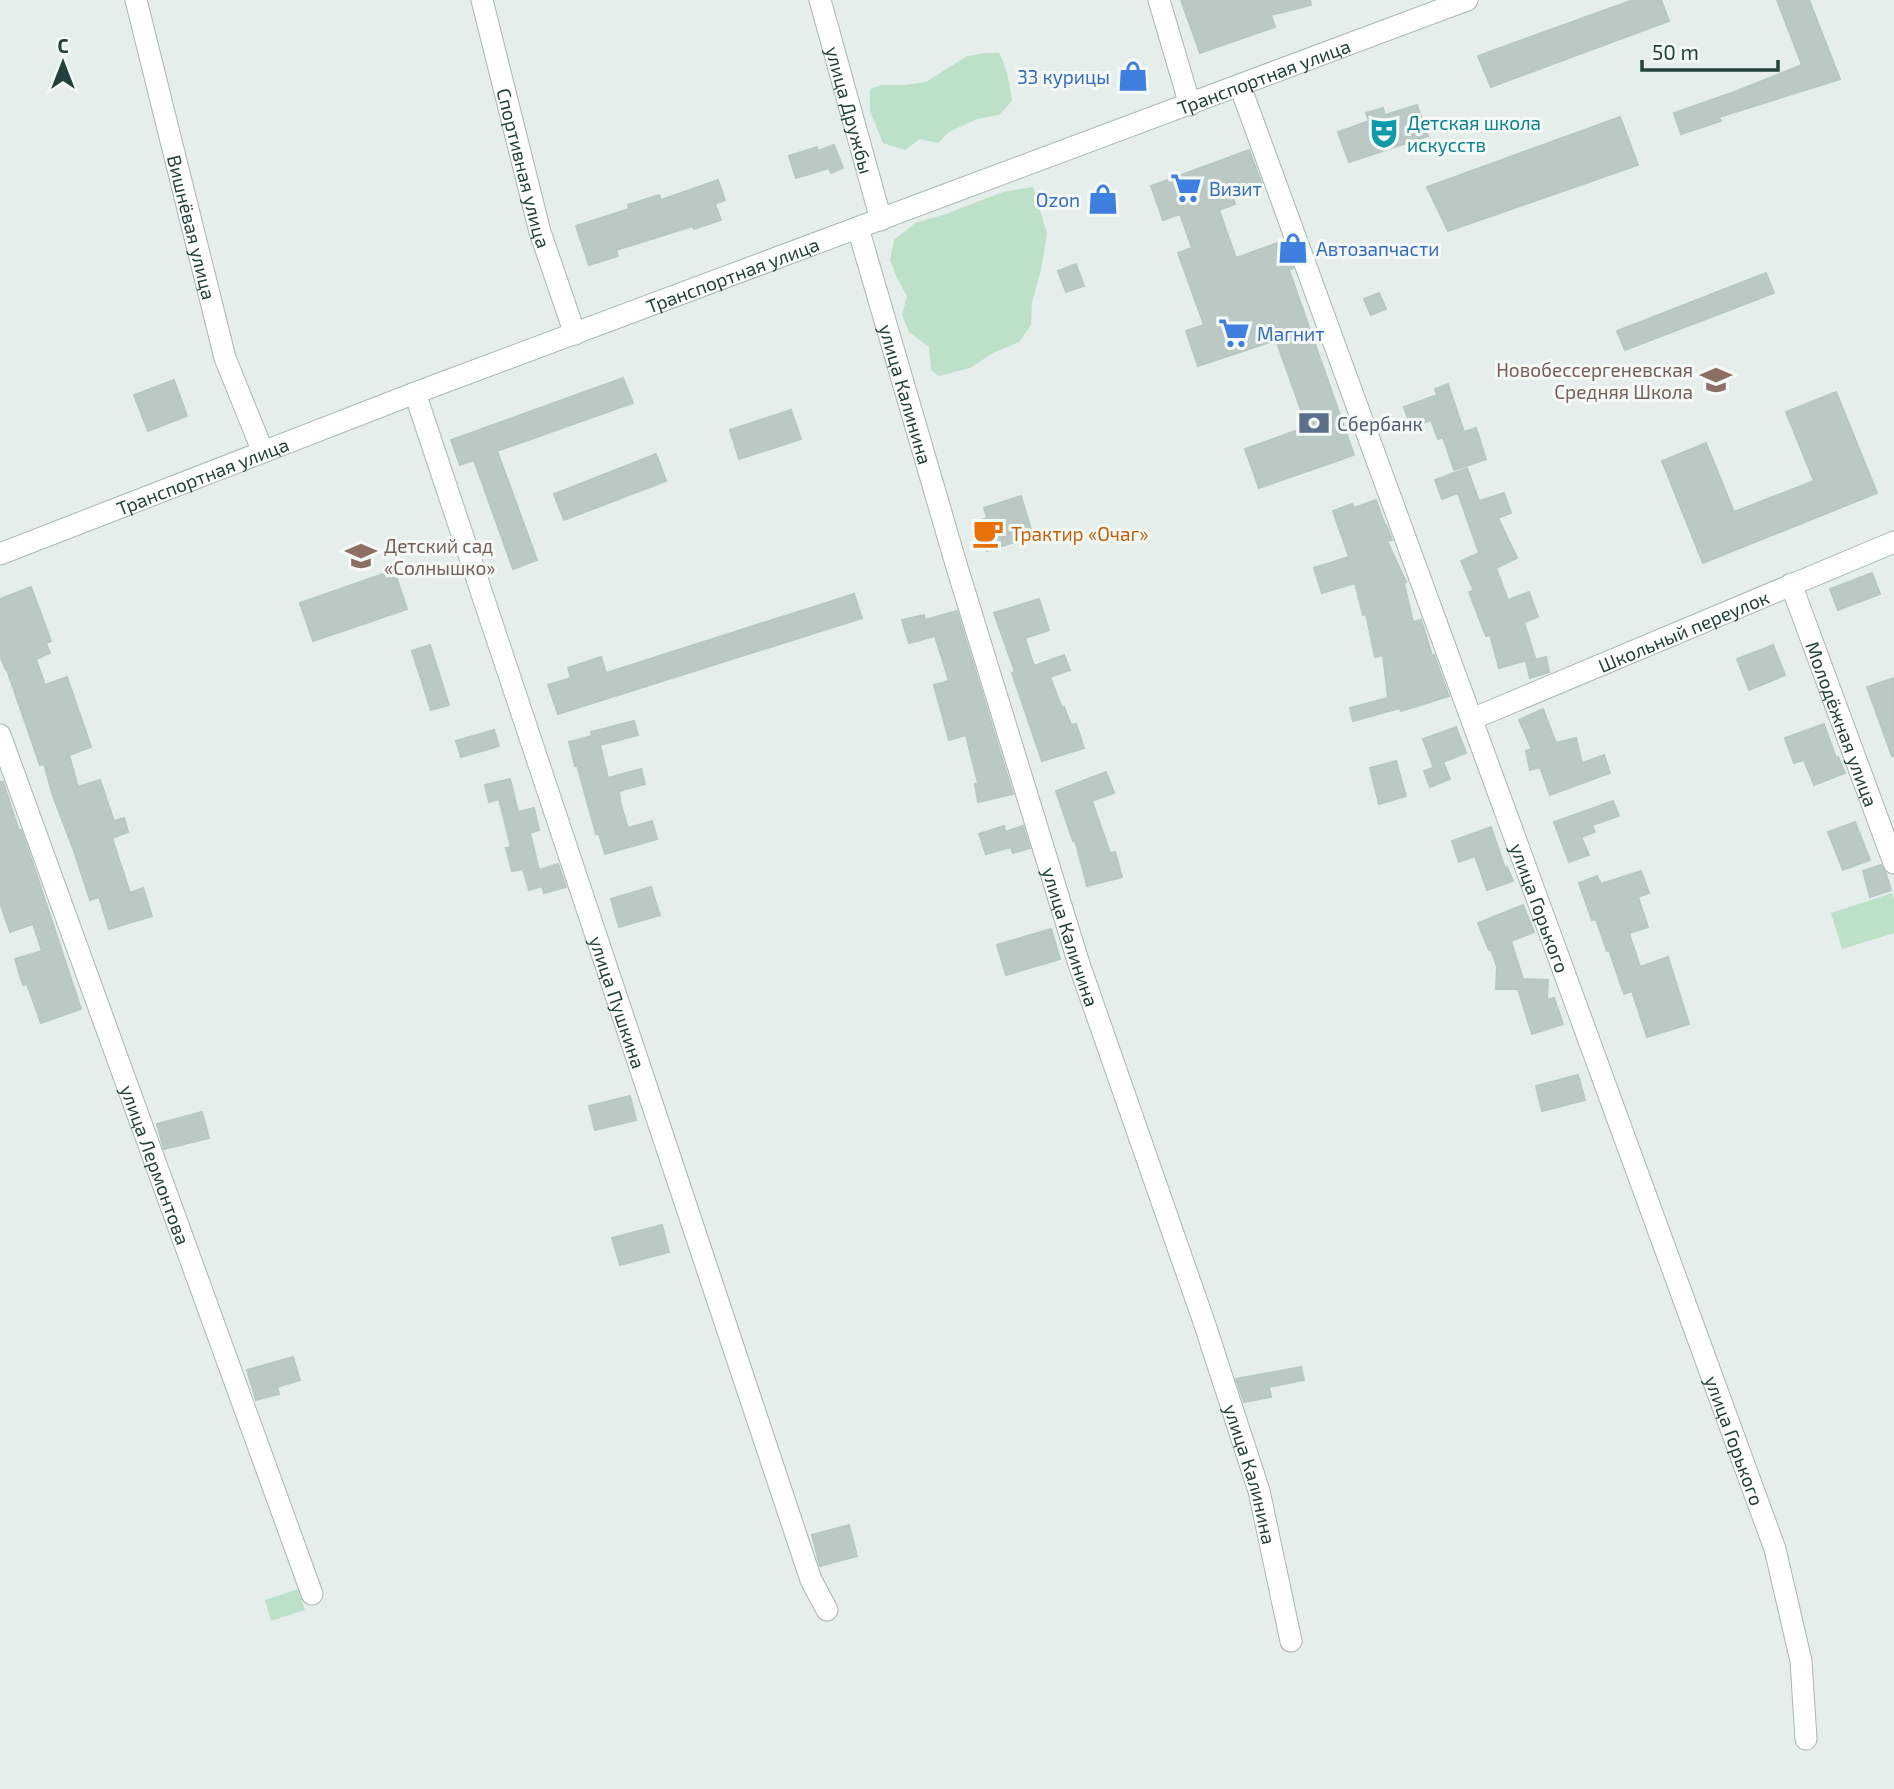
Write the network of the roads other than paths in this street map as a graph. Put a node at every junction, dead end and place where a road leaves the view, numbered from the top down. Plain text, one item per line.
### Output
1 (136, 0) edge
2 (482, 0) edge
3 (820, 0) edge
4 (1159, 0) edge
5 (1467, 0) edge
6 (1240, 86) junction
7 (1190, 104) junction
8 (881, 219) junction
9 (858, 228) junction
10 (575, 334) junction
11 (415, 393) junction
12 (263, 452) junction
13 (1894, 542) edge
14 (0, 554) edge
15 (1791, 584) junction
16 (1472, 719) junction
17 (0, 735) edge
18 (1894, 863) edge
19 (312, 1594) dead end
20 (827, 1610) dead end
21 (1291, 1641) dead end
22 (1806, 1739) dead end

1 - 12 street, Вишнёвая улица
2 - 10 street, Спортивная улица
3 - 8 street, улица Дружбы
4 - 7 street
5 - 6 street, Транспортная улица
6 - 7 street, Транспортная улица
6 - 16 street, улица Горького
7 - 8 street, Транспортная улица
8 - 9 street, Транспортная улица
9 - 10 street, Транспортная улица
9 - 21 street, улица Калинина
10 - 11 street, Транспортная улица
11 - 12 street, Транспортная улица
11 - 20 street, улица Пушкина
12 - 14 street, Транспортная улица
13 - 15 street, Школьный переулок
15 - 16 street, Школьный переулок
15 - 18 street, Молодёжная улица
16 - 22 street, улица Горького
17 - 19 street, улица Лермонтова

